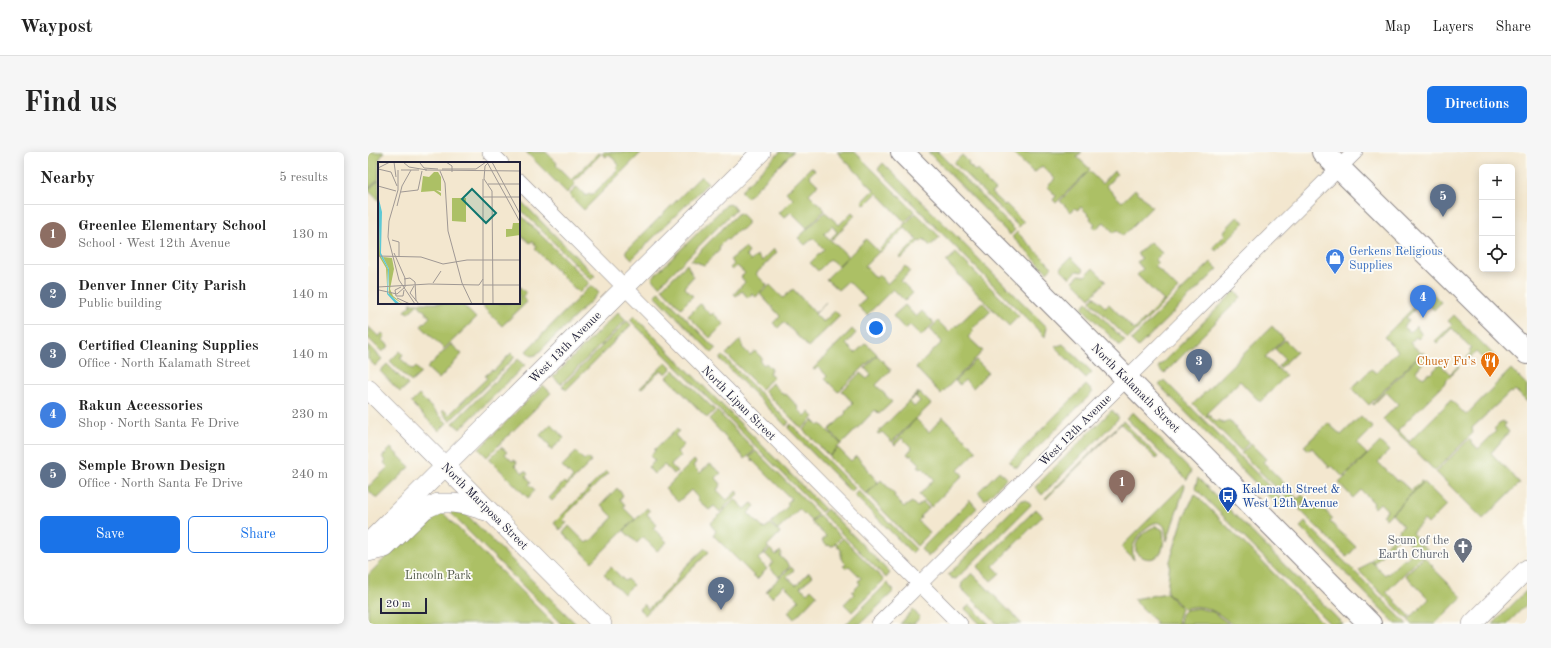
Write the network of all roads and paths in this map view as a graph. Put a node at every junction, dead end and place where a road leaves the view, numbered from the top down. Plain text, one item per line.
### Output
1 (490, 152) edge
2 (761, 152) edge
3 (902, 152) edge
4 (1323, 152) edge
5 (1355, 152) edge
6 (500, 162) edge
7 (1339, 168) junction
8 (520, 183) edge
9 (625, 288) junction
10 (1527, 353) edge
11 (1126, 379) junction
12 (368, 389) edge
13 (445, 466) junction
14 (496, 517) junction
15 (368, 543) edge
16 (368, 552) edge
17 (1527, 569) edge
18 (920, 584) junction
19 (602, 624) edge
20 (879, 624) edge
21 (960, 624) edge
22 (1370, 624) edge
23 (1472, 624) edge

1 - 6 street
2 - 9 street, West 13th Avenue
3 - 11 main road, North Kalamath Street
4 - 7 main road
5 - 7 street, West 12th Avenue
7 - 10 main road
7 - 11 street, West 12th Avenue
8 - 9 street, North Lipan Street
9 - 13 street, West 13th Avenue
9 - 18 street, North Lipan Street
11 - 18 street, West 12th Avenue
11 - 22 main road, North Kalamath Street
12 - 13 street, North Mariposa Street
13 - 14 street, North Mariposa Street
13 - 15 street, West 13th Avenue
14 - 16 street
14 - 19 street, North Mariposa Street
17 - 23 street
18 - 20 street, West 12th Avenue
18 - 21 street, North Lipan Street

